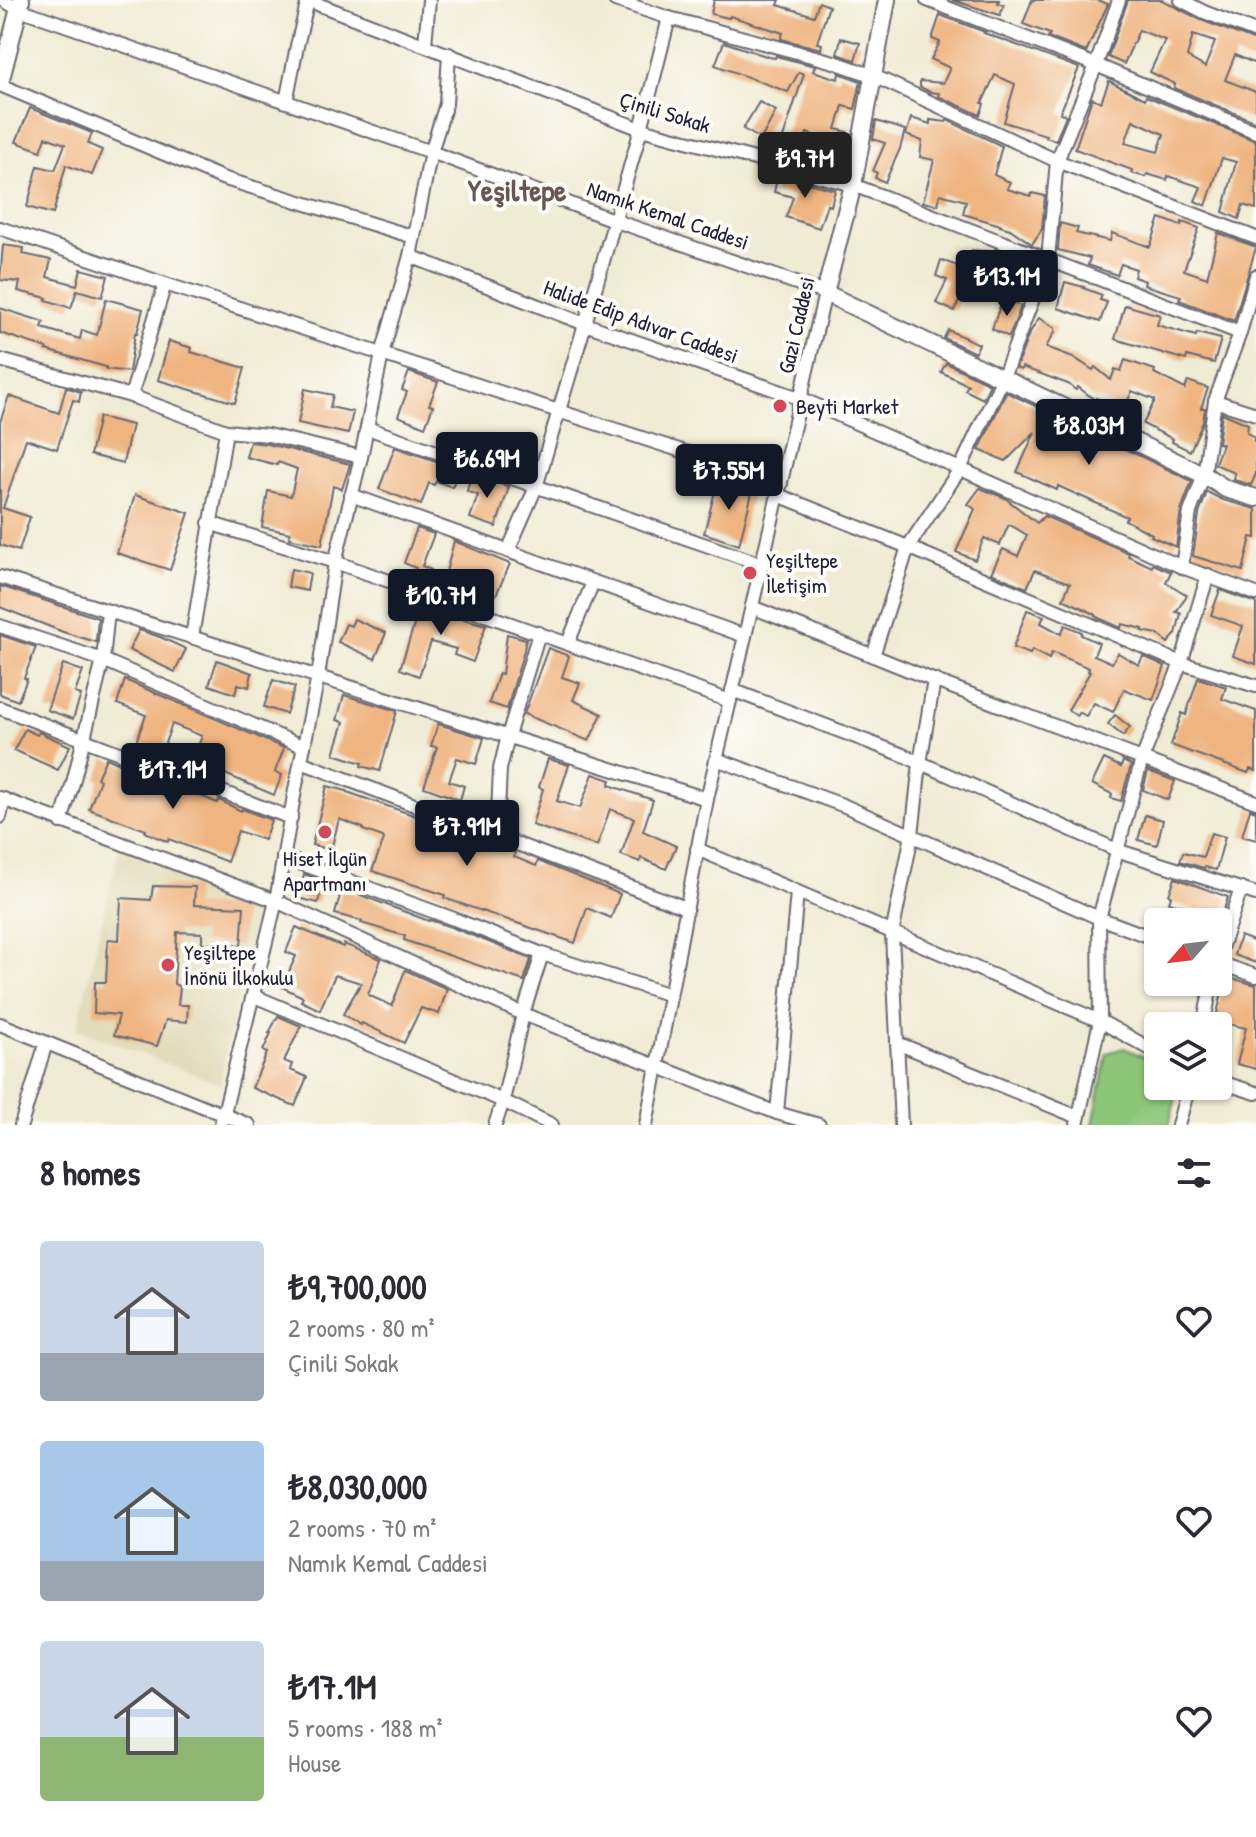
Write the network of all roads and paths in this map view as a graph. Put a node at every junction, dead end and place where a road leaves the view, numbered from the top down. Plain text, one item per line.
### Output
1 (3, 0) edge
2 (308, 0) edge
3 (429, 0) edge
4 (615, 0) edge
5 (887, 0) edge
6 (927, 0) edge
7 (1119, 0) edge
8 (1181, 0) edge
9 (20, 5) edge
10 (1206, 6) edge
11 (655, 7) edge
12 (669, 18) junction
13 (1256, 32) edge
14 (425, 44) junction
15 (449, 54) junction
16 (1096, 65) junction
17 (874, 76) junction
18 (0, 84) edge
19 (286, 102) junction
20 (641, 129) junction
21 (1256, 132) edge
22 (431, 152) junction
23 (1057, 161) junction
24 (853, 185) junction
25 (616, 221) junction
26 (0, 228) edge
27 (414, 237) junction
28 (1256, 238) edge
29 (410, 256) junction
30 (1048, 259) junction
31 (1256, 276) edge
32 (165, 284) junction
33 (825, 293) junction
34 (585, 324) junction
35 (1240, 333) junction
36 (382, 354) junction
37 (0, 360) edge
38 (1003, 378) junction
39 (131, 396) junction
40 (802, 399) junction
41 (1215, 401) junction
42 (559, 411) junction
43 (1256, 414) edge
44 (367, 428) junction
45 (226, 431) junction
46 (361, 457) junction
47 (960, 469) junction
48 (1204, 475) junction
49 (536, 487) junction
50 (779, 489) junction
51 (351, 495) junction
52 (1256, 498) edge
53 (209, 523) junction
54 (908, 547) junction
55 (508, 551) junction
56 (335, 562) junction
57 (761, 564) junction
58 (1182, 567) junction
59 (1208, 575) junction
60 (0, 577) edge
61 (593, 582) junction
62 (1256, 594) edge
63 (752, 607) junction
64 (108, 611) junction
65 (0, 626) edge
66 (539, 633) junction
67 (745, 636) junction
68 (192, 637) junction
69 (568, 643) junction
70 (873, 656) junction
71 (103, 660) junction
72 (1181, 663) junction
73 (318, 677) junction
74 (934, 680) junction
75 (1256, 686) edge
76 (731, 696) junction
77 (0, 708) edge
78 (508, 736) junction
79 (83, 740) junction
80 (304, 747) junction
81 (716, 759) junction
82 (1142, 759) junction
83 (301, 762) junction
84 (920, 763) junction
85 (2, 798) edge
86 (707, 799) junction
87 (1256, 802) edge
88 (0, 817) edge
89 (291, 818) junction
90 (61, 822) junction
91 (497, 835) junction
92 (912, 835) junction
93 (697, 849) junction
94 (1119, 851) junction
95 (283, 857) junction
96 (1241, 889) junction
97 (797, 892) junction
98 (1256, 894) edge
99 (276, 901) junction
100 (686, 908) junction
101 (1232, 917) edge
102 (1099, 918) junction
103 (892, 934) junction
104 (1144, 935) edge
105 (542, 954) junction
106 (1232, 966) edge
107 (1256, 976) edge
108 (670, 995) junction
109 (254, 996) junction
110 (523, 1014) junction
111 (1100, 1021) junction
112 (0, 1024) edge
113 (46, 1043) junction
114 (897, 1043) junction
115 (1144, 1045) edge
116 (656, 1066) junction
117 (1232, 1085) edge
118 (1256, 1093) edge
119 (1185, 1100) edge
120 (503, 1101) junction
121 (777, 1113) junction
122 (222, 1120) edge
123 (1078, 1121) edge
124 (21, 1125) edge
125 (249, 1125) edge
126 (495, 1125) edge
127 (552, 1125) edge
128 (646, 1125) edge
129 (819, 1125) edge
130 (901, 1125) edge
131 (1178, 1125) edge

1 - 9 street, Namık Kemal Caddesi
2 - 14 street, Çinili Sokak
2 - 19 street
3 - 14 street
4 - 11 street
5 - 17 street, Gazi Caddesi
6 - 16 street
7 - 16 street
8 - 10 street
9 - 18 street
9 - 19 street, Namık Kemal Caddesi
10 - 13 street
11 - 12 street
12 - 17 street
12 - 20 street
14 - 15 street, Çinili Sokak
15 - 20 street, Çinili Sokak
15 - 22 street
16 - 21 street
16 - 23 street
17 - 23 street
17 - 24 street, Gazi Caddesi
18 - 27 street
19 - 22 street, Namık Kemal Caddesi
20 - 24 street, Çinili Sokak
20 - 25 street
22 - 25 street, Namık Kemal Caddesi
22 - 27 street
23 - 28 street
23 - 30 street
24 - 30 street, Çinili Sokak
24 - 33 street, Gazi Caddesi
25 - 33 street, Namık Kemal Caddesi
25 - 34 street
26 - 32 street
27 - 29 street
29 - 34 street, Halide Edip Adıvar Caddesi
29 - 36 street
30 - 35 street, Çinili Sokak
30 - 38 street
31 - 35 street
32 - 36 street
32 - 39 street
33 - 38 street, Namık Kemal Caddesi
33 - 40 street, Gazi Caddesi
34 - 40 street, Halide Edip Adıvar Caddesi
34 - 42 street
35 - 41 street
36 - 42 street
36 - 44 street
37 - 39 street
38 - 47 street
38 - 48 street, Namık Kemal Caddesi
39 - 45 street
40 - 47 street, Halide Edip Adıvar Caddesi
40 - 50 street, Gazi Caddesi
41 - 43 street
41 - 48 street
42 - 49 street
42 - 50 street
44 - 46 street
44 - 49 street
45 - 46 street
45 - 53 street
46 - 51 street
47 - 54 street
47 - 58 street, Halide Edip Adıvar Caddesi
48 - 52 street, Namık Kemal Caddesi
48 - 58 street
49 - 55 street
49 - 57 street
50 - 54 street
50 - 57 street, Gazi Caddesi
51 - 55 street
51 - 56 street
53 - 56 street
53 - 68 street
54 - 70 street
54 - 72 street
55 - 61 street
56 - 66 street
56 - 73 street
57 - 63 street, Gazi Caddesi
58 - 59 street, Halide Edip Adıvar Caddesi
59 - 62 street, Halide Edip Adıvar Caddesi
59 - 72 street
60 - 64 street
61 - 67 street
61 - 69 street
63 - 67 street, Gazi Caddesi
63 - 70 street
64 - 68 street
64 - 71 street
65 - 71 street
66 - 69 street
66 - 78 street
67 - 76 street, Gazi Caddesi
68 - 73 street
69 - 76 street
70 - 74 street
71 - 79 street
71 - 80 street
72 - 75 street
72 - 82 street
73 - 78 street
73 - 80 street
74 - 82 street
74 - 84 street
76 - 81 street, Gazi Caddesi
76 - 84 street
77 - 79 street
78 - 86 street
78 - 91 street
79 - 89 street
79 - 90 street
80 - 83 street
81 - 86 street, Gazi Caddesi
81 - 92 street
82 - 87 street
82 - 94 street
83 - 89 street
83 - 91 street
84 - 92 street
84 - 94 street
85 - 88 street
85 - 90 street
86 - 93 street, Gazi Caddesi
89 - 95 street
90 - 99 street
91 - 100 street
92 - 102 street
92 - 103 street
93 - 97 street
93 - 100 street, Gazi Caddesi
94 - 96 street
94 - 102 street
95 - 99 street
95 - 105 street
96 - 98 street
96 - 101 street
97 - 103 street
97 - 121 street
99 - 109 street
99 - 110 street
100 - 108 street, Gazi Caddesi
102 - 104 street
102 - 111 street
103 - 111 street
103 - 114 street
105 - 108 street
105 - 110 street
106 - 107 street
108 - 116 street, Gazi Caddesi
109 - 120 street
109 - 122 street
110 - 116 street
110 - 120 street
111 - 115 street
111 - 123 street
112 - 113 street
113 - 122 street
113 - 124 street
114 - 123 street
114 - 130 street
116 - 121 street
116 - 128 street, Gazi Caddesi
117 - 118 street
119 - 131 street
120 - 126 street
120 - 127 street
121 - 129 street
122 - 125 street

